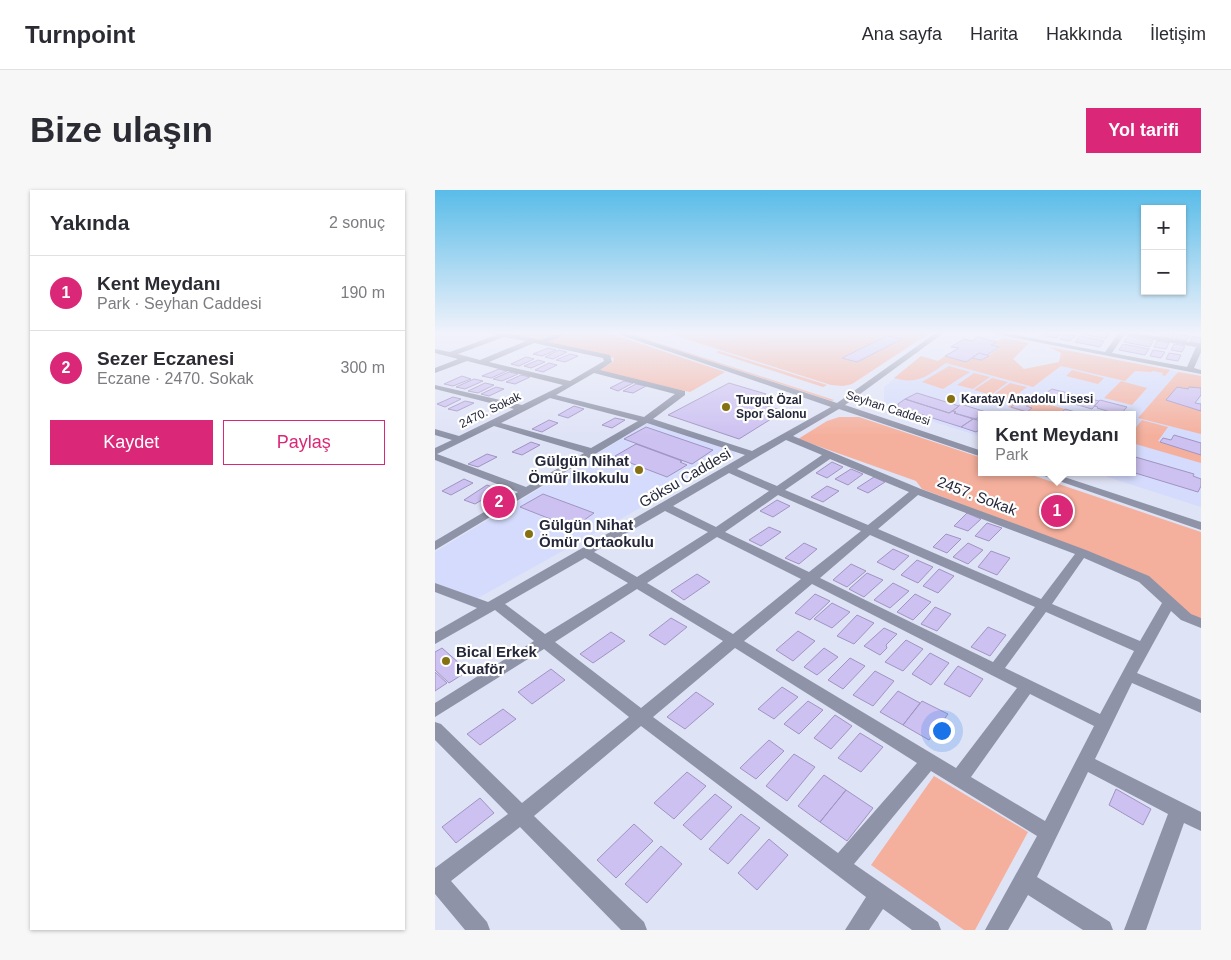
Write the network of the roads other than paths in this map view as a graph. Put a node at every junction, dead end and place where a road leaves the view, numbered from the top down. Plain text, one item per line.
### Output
1 (494, 367) edge
2 (601, 367) edge
3 (724, 367) edge
4 (733, 367) edge
5 (894, 367) edge
6 (1171, 367) edge
7 (1191, 367) edge
8 (1189, 370) junction
9 (594, 371) junction
10 (1201, 372) edge
11 (571, 384) junction
12 (435, 387) edge
13 (548, 396) junction
14 (842, 404) junction
15 (522, 408) junction
16 (646, 420) junction
17 (492, 423) junction
18 (435, 432) edge
19 (787, 437) junction
20 (459, 439) junction
21 (978, 445) edge
22 (435, 452) edge
23 (593, 452) junction
24 (978, 453) edge
25 (754, 455) junction
26 (829, 455) junction
27 (435, 457) edge
28 (730, 470) junction
29 (1051, 476) edge
30 (1076, 476) edge
31 (778, 489) junction
32 (527, 491) junction
33 (917, 491) junction
34 (666, 507) junction
35 (1201, 517) edge
36 (1201, 526) edge
37 (870, 529) junction
38 (717, 532) junction
39 (435, 534) edge
40 (448, 538) junction
41 (435, 546) edge
42 (585, 552) junction
43 (1082, 553) junction
44 (809, 578) junction
45 (637, 582) junction
46 (435, 587) edge
47 (1169, 603) junction
48 (1044, 605) junction
49 (492, 606) junction
50 (1201, 623) edge
51 (435, 639) edge
52 (732, 640) junction
53 (545, 642) junction
54 (1144, 648) junction
55 (996, 669) junction
56 (1128, 675) junction
57 (1028, 685) junction
58 (1201, 707) edge
59 (435, 711) edge
60 (640, 716) junction
61 (1105, 724) junction
62 (435, 728) edge
63 (928, 762) junction
64 (1085, 762) junction
65 (958, 780) junction
66 (1179, 811) junction
67 (521, 815) junction
68 (1201, 822) edge
69 (1049, 833) junction
70 (841, 866) junction
71 (435, 880) edge
72 (1025, 880) junction
73 (879, 895) junction
74 (479, 930) edge
75 (636, 930) edge
76 (856, 930) edge
77 (930, 930) edge
78 (996, 930) edge
79 (1102, 930) edge
80 (1135, 930) edge

1 - 11 street
2 - 9 street, 2470. Sokak
3 - 14 street, Seyhan Caddesi
4 - 14 street, Seyhan Caddesi
5 - 14 street, Göksu Caddesi
6 - 8 street
7 - 8 street
8 - 10 street
9 - 11 street, 2470. Sokak
9 - 16 street
11 - 13 street, 2470. Sokak
12 - 15 street
13 - 15 street, 2470. Sokak
13 - 16 street
14 - 19 street, Göksu Caddesi
14 - 21 street, Seyhan Caddesi
14 - 24 street, Seyhan Caddesi
15 - 17 street, 2470. Sokak
16 - 23 street
16 - 25 street
17 - 20 street, 2470. Sokak
17 - 23 street
18 - 20 street
19 - 25 street, Göksu Caddesi
19 - 26 street, 2457. Sokak
20 - 22 street, 2470. Sokak
23 - 32 street
25 - 28 street, Göksu Caddesi
26 - 31 street
26 - 33 street, 2457. Sokak
27 - 32 street
28 - 31 street
28 - 34 street, Göksu Caddesi
29 - 36 street
30 - 35 street
31 - 37 street
31 - 38 street
32 - 40 street
33 - 37 street
33 - 43 street, 2457. Sokak
34 - 38 street
34 - 42 street, Göksu Caddesi
37 - 44 street
37 - 48 street
38 - 44 street
38 - 45 street
39 - 40 street
40 - 41 street
42 - 45 street
42 - 49 street, Göksu Caddesi
43 - 47 street, 2457. Sokak
43 - 48 street
44 - 52 street
44 - 55 street
45 - 52 street
45 - 53 street
46 - 49 street
47 - 50 street, 2457. Sokak
47 - 54 street
48 - 54 street
48 - 55 street
49 - 51 street, Göksu Caddesi
49 - 53 street
52 - 60 street
52 - 63 street
53 - 59 street
53 - 60 street
54 - 56 street
55 - 57 street
56 - 58 street
56 - 61 street
57 - 61 street
57 - 65 street
60 - 67 street
60 - 70 street
61 - 64 street
62 - 67 street
63 - 65 street
63 - 70 street
64 - 66 street
64 - 69 street
65 - 69 street
66 - 68 street
66 - 80 street
67 - 71 street
67 - 75 street
69 - 72 street
70 - 73 street
71 - 74 street
72 - 78 street
72 - 79 street
73 - 76 street
73 - 77 street

